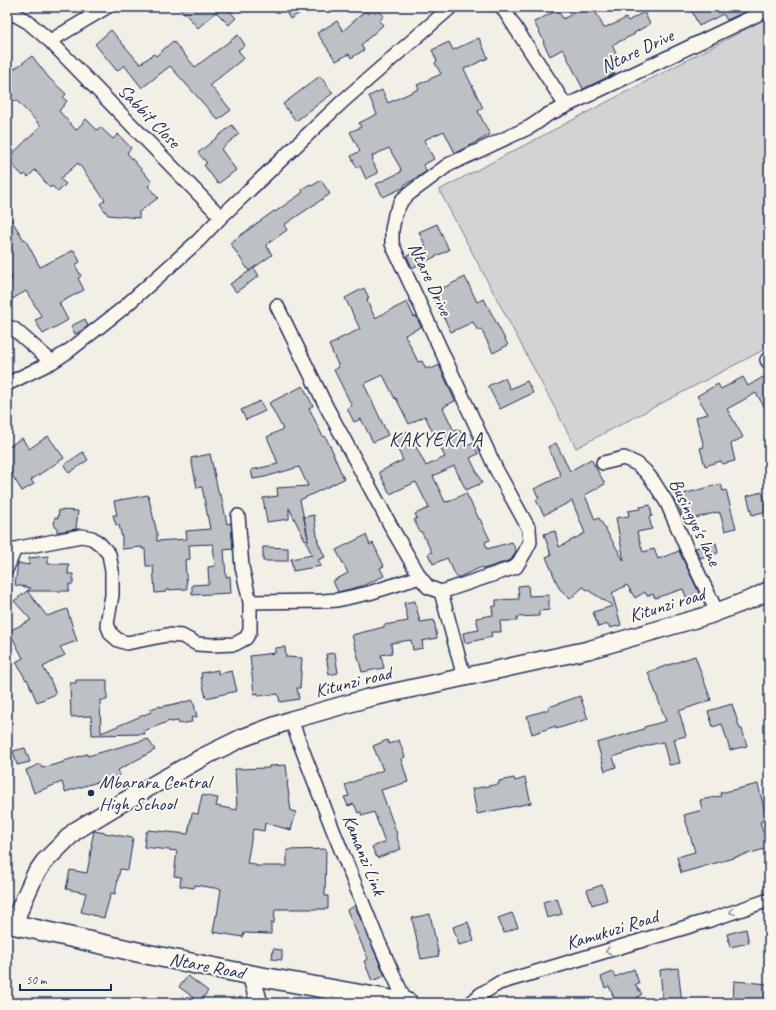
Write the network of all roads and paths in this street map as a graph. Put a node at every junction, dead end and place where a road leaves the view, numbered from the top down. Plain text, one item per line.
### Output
1 (108, 7) edge
2 (451, 7) edge
3 (502, 7) edge
4 (769, 9) edge
5 (10, 12) edge
6 (50, 41) junction
7 (566, 106) junction
8 (220, 217) junction
9 (277, 306) dead end
10 (7, 326) edge
11 (52, 362) junction
12 (7, 384) edge
13 (603, 463) dead end
14 (238, 516) dead end
15 (7, 568) edge
16 (420, 577) junction
17 (769, 590) edge
18 (441, 592) junction
19 (250, 602) junction
20 (717, 612) junction
21 (464, 677) junction
22 (291, 720) junction
23 (769, 900) edge
24 (10, 923) edge
25 (251, 975) junction
26 (259, 1003) edge
27 (407, 1003) edge
28 (471, 1003) edge

1 - 6 street
2 - 8 street
3 - 7 street
4 - 7 street, Ntare Drive
5 - 6 street, Sabbit Close
6 - 8 street, Sabbit Close
7 - 18 street, Ntare Drive
8 - 11 street
9 - 16 street
10 - 11 street
11 - 12 street
13 - 20 street, Busingye's lane
14 - 19 street
15 - 19 street
16 - 18 street
16 - 19 street
17 - 20 street, Kitunzi road
18 - 21 street
20 - 21 street, Kitunzi road
21 - 22 street, Kitunzi road
22 - 24 street, Kitunzi road
22 - 27 street, Kamanzi Link
23 -> 28 street, Kamukuzi Road
24 - 25 main road, Ntare Road
25 - 26 street
25 - 27 main road, Ntare Road

